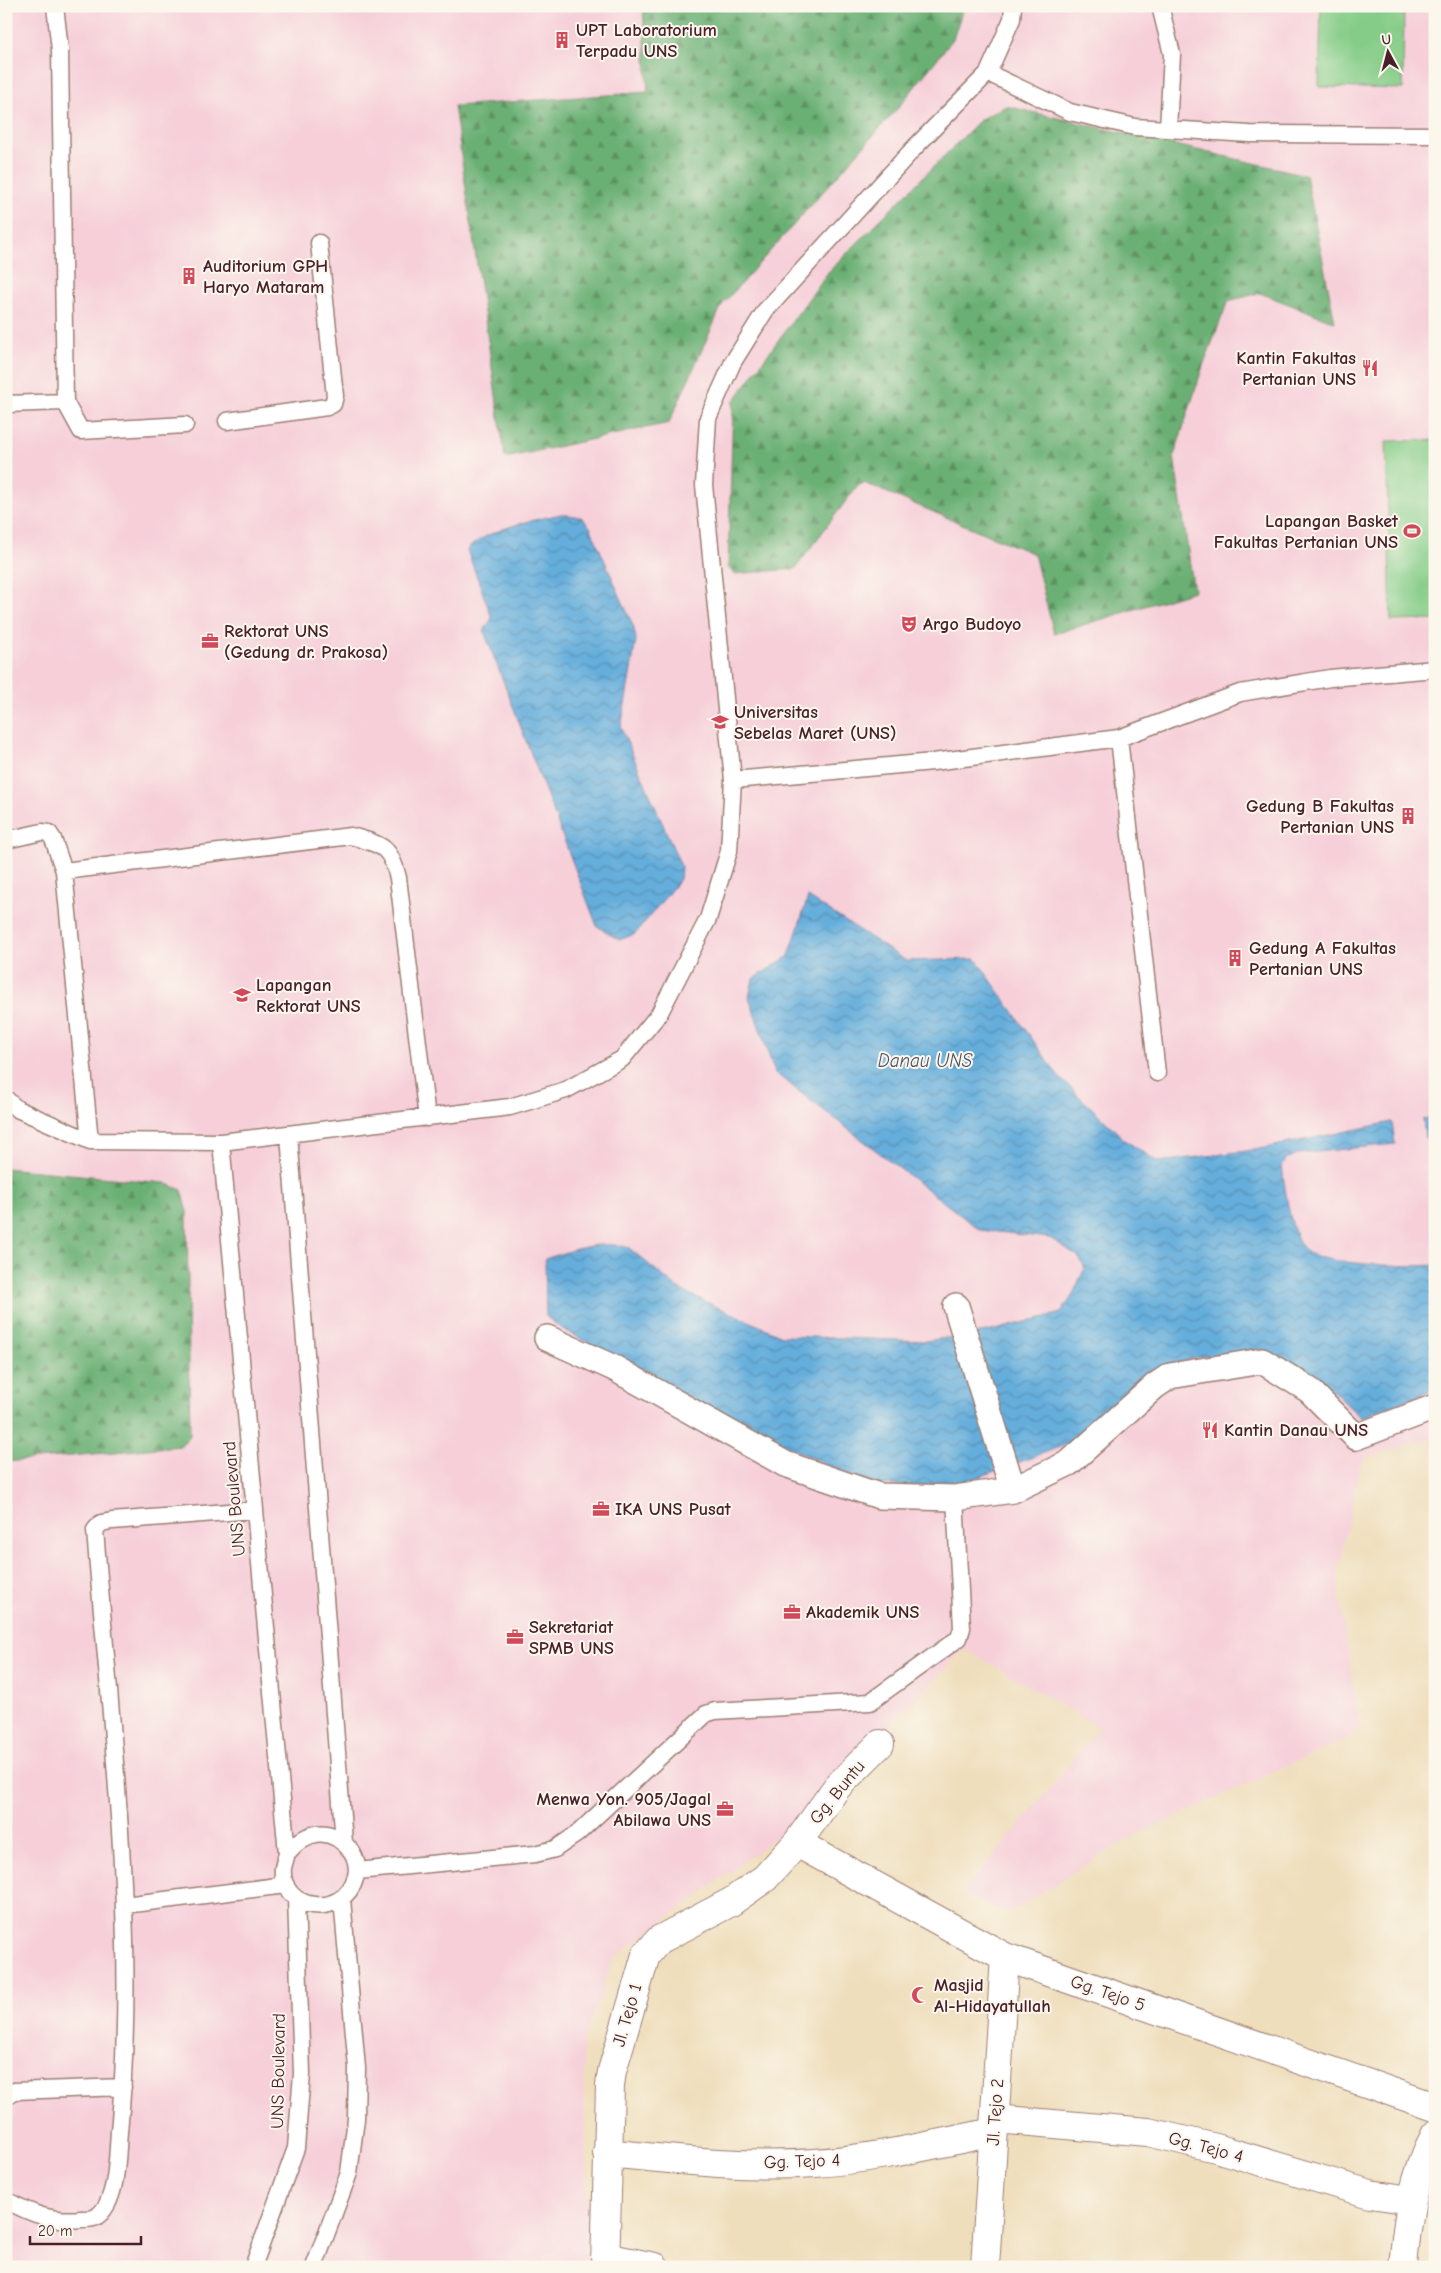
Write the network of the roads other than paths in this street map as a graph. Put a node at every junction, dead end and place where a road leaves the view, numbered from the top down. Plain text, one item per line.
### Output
1 (55, 6) edge
2 (1013, 6) edge
3 (1160, 6) edge
4 (988, 73) junction
5 (1168, 129) junction
6 (1435, 135) edge
7 (319, 243) dead end
8 (64, 402) junction
9 (6, 404) edge
10 (227, 420) dead end
11 (185, 425) dead end
12 (1435, 669) edge
13 (1119, 738) junction
14 (733, 780) junction
15 (6, 840) edge
16 (64, 871) junction
17 (1157, 1073) dead end
18 (6, 1099) edge
19 (426, 1118) junction
20 (289, 1135) junction
21 (90, 1141) junction
22 (222, 1142) junction
23 (956, 1306) dead end
24 (547, 1338) dead end
25 (1435, 1407) edge
26 (1013, 1490) junction
27 (955, 1498) junction
28 (254, 1510) junction
29 (880, 1744) dead end
30 (344, 1842) junction
31 (797, 1843) junction
32 (287, 1853) junction
33 (357, 1871) junction
34 (286, 1885) junction
35 (296, 1898) junction
36 (342, 1899) junction
37 (124, 1904) junction
38 (1005, 1956) junction
39 (123, 2087) junction
40 (6, 2097) edge
41 (1435, 2107) edge
42 (994, 2126) junction
43 (1435, 2135) edge
44 (607, 2153) junction
45 (6, 2200) edge
46 (1412, 2200) junction
47 (605, 2262) edge
48 (254, 2267) edge
49 (314, 2267) edge
50 (655, 2267) edge
51 (984, 2267) edge
52 (1403, 2267) edge

1 - 8 lane
2 - 4 lane
3 - 5 lane
4 - 5 lane
4 - 14 lane
5 - 6 lane
7 - 10 lane
8 - 9 lane
8 - 11 lane
12 - 13 lane
13 - 14 lane
13 - 17 lane
14 - 19 lane
15 - 16 lane
16 - 19 lane
16 - 21 lane
18 - 21 lane
19 - 20 lane
20 - 22 lane
20 - 30 lane
21 - 22 lane
22 - 28 lane, UNS Boulevard
23 - 26 street
24 - 27 street
25 - 26 street
26 - 27 street
27 - 33 lane
28 - 32 lane, UNS Boulevard
28 - 37 lane
29 - 31 street, Gg. Buntu
30 - 32 lane
30 - 33 lane
31 - 38 street, Gg. Tejo 5
31 - 44 street, Jl. Tejo 1
32 - 34 lane
33 - 36 lane
34 - 35 lane
34 - 37 lane
35 - 36 lane
35 - 48 lane, UNS Boulevard
36 - 49 lane
37 - 39 lane
38 - 41 street, Gg. Tejo 5
38 - 42 street, Jl. Tejo 2
39 - 40 lane
39 - 45 lane
42 - 44 street, Gg. Tejo 4
42 - 46 street, Gg. Tejo 4
42 - 51 street, Jl. Tejo 2
43 - 46 street
44 - 47 street, Jl. Tejo 1
46 - 52 street
47 - 50 street

